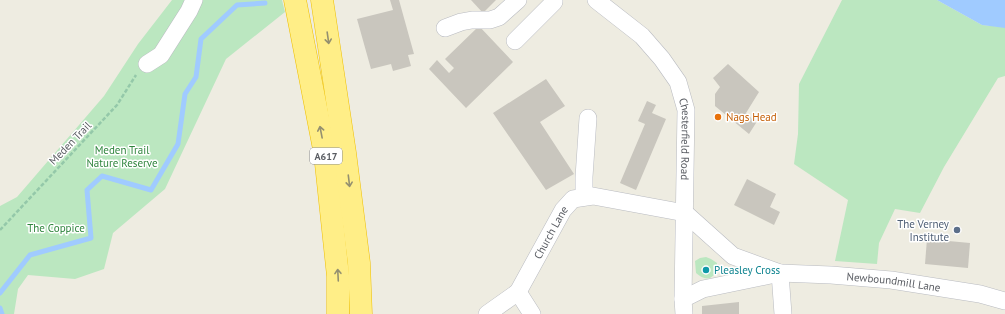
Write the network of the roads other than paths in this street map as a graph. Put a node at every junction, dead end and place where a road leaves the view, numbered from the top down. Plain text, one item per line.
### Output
1 (194, 0) edge
2 (295, 0) edge
3 (322, 0) edge
4 (518, 0) edge
5 (554, 0) edge
6 (596, 0) edge
7 (445, 28) dead end
8 (515, 41) dead end
9 (147, 64) road end
10 (588, 118) dead end
11 (584, 197) junction
12 (685, 213) junction
13 (780, 273) junction
14 (518, 292) junction
15 (1005, 301) edge
16 (684, 306) edge
17 (338, 314) edge
18 (361, 314) edge
19 (487, 314) edge
20 (532, 314) edge
21 (783, 314) edge

1 - 9 street
17 -> 2 highway, A617
3 -> 18 highway, A617
4 - 7 street
5 - 8 street
6 - 12 street, Chesterfield Road
10 - 11 street
11 - 12 street, Church Lane
11 - 14 street, Church Lane
12 - 13 street, Newboundmill Lane
12 - 16 street, Chesterfield Road
13 - 15 street, Newboundmill Lane
13 - 16 street, Newboundmill Lane
13 - 21 street
14 - 19 street, Church Lane
14 - 20 street

